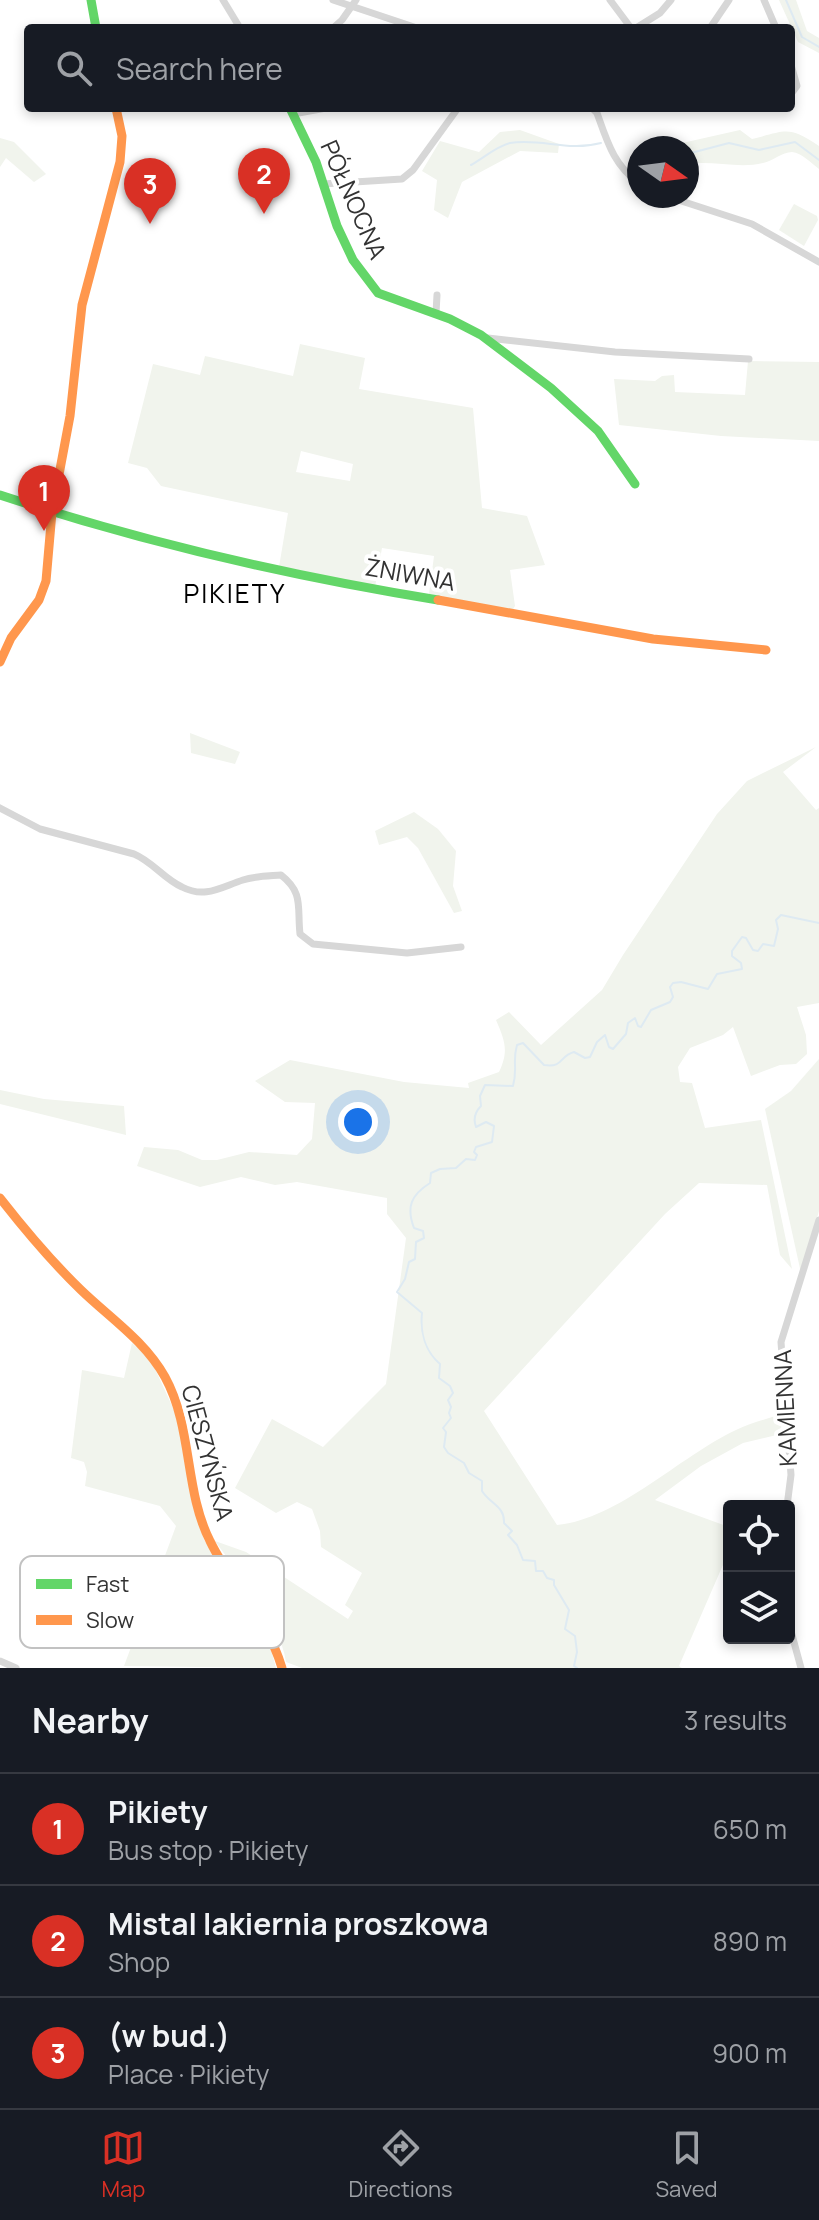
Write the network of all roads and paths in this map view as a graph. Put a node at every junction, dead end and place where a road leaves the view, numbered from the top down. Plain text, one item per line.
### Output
1 (91, 0) edge
2 (223, 0) edge
3 (333, 0) edge
4 (356, 0) edge
5 (610, 0) edge
6 (671, 0) edge
7 (729, 0) edge
8 (764, 0) edge
9 (349, 7) junction
10 (95, 24) edge
11 (238, 24) edge
12 (338, 24) edge
13 (404, 24) edge
14 (630, 24) edge
15 (640, 24) edge
16 (713, 24) edge
17 (774, 24) edge
18 (117, 112) edge
19 (292, 112) edge
20 (455, 112) edge
21 (596, 112) edge
22 (627, 174) edge
23 (323, 184) junction
24 (699, 206) edge
25 (819, 262) edge
26 (437, 295) dead end
27 (436, 313) junction
28 (485, 338) junction
29 (749, 359) dead end
30 (635, 484) dead end
31 (0, 495) edge
32 (52, 512) junction
33 (766, 650) dead end
34 (0, 662) edge
35 (0, 808) edge
36 (461, 947) dead end
37 (0, 1198) edge
38 (819, 1220) edge
39 (788, 1500) edge
40 (220, 1556) edge
41 (794, 1644) edge
42 (275, 1648) edge
43 (0, 1661) edge
44 (16, 1668) edge
45 (282, 1668) edge
46 (801, 1668) edge

1 - 10 street
2 - 11 street
3 - 9 street
4 - 9 street
5 - 14 street
6 - 15 street
7 - 16 street
8 - 17 street
9 - 12 street
9 - 13 street
18 - 32 street
19 - 23 street, PÓŁNOCNA
20 - 23 street
21 - 22 street
23 - 27 street, PÓŁNOCNA
24 - 25 street
26 - 27 street
27 - 28 street, PÓŁNOCNA
28 - 29 street
28 - 30 street, PÓŁNOCNA
31 - 32 street, ŻNIWNA
32 - 33 street, ŻNIWNA
32 - 34 street
35 - 36 street
37 - 40 street, CIESZYŃSKA
38 - 39 street, KAMIENNA
41 - 46 street
42 - 45 street, CIESZYŃSKA
43 - 44 street

